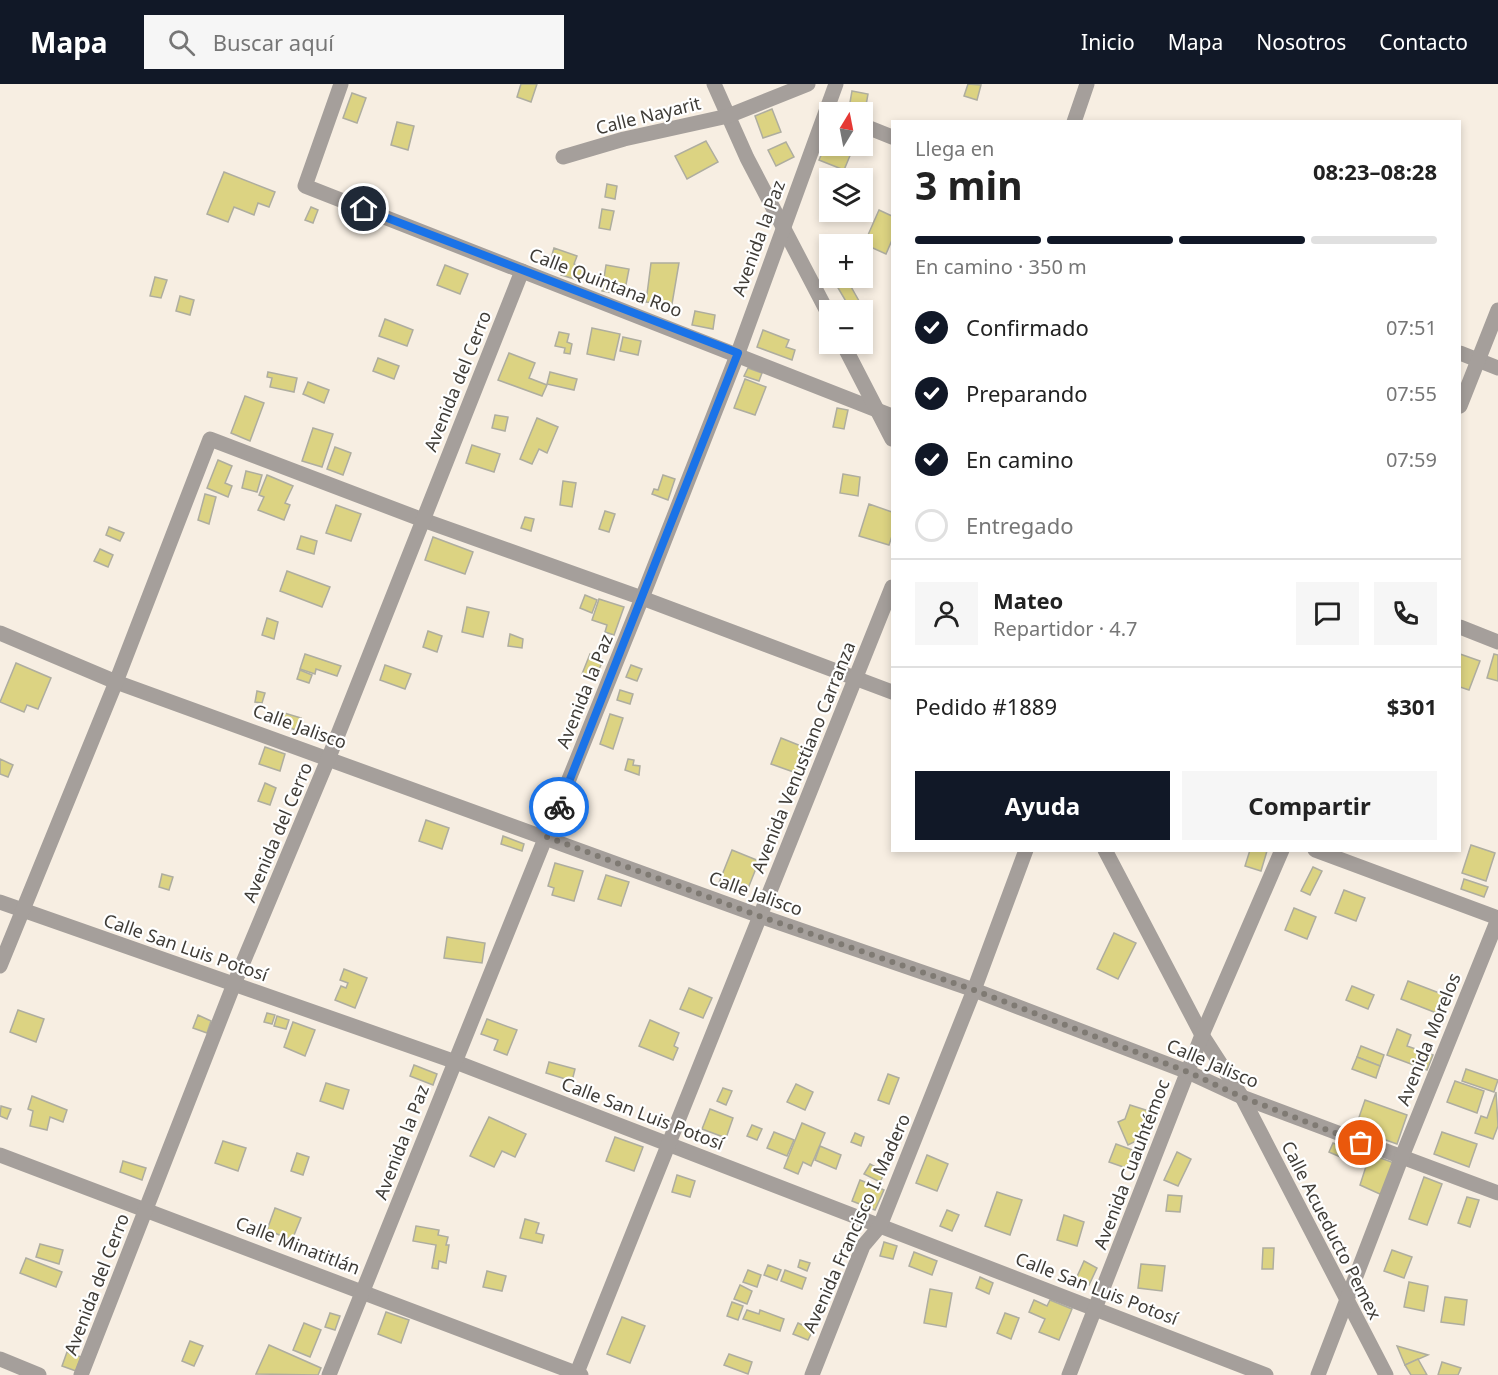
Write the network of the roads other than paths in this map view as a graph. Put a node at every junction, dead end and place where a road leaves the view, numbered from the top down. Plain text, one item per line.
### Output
1 (341, 84) edge
2 (714, 84) edge
3 (808, 84) edge
4 (836, 84) edge
5 (1088, 84) edge
6 (831, 102) edge
7 (728, 116) junction
8 (1075, 120) edge
9 (873, 129) edge
10 (819, 134) edge
11 (891, 137) edge
12 (563, 157) dead end
13 (783, 224) junction
14 (522, 271) junction
15 (821, 300) edge
16 (1498, 310) edge
17 (738, 353) junction
18 (1461, 353) edge
19 (848, 354) edge
20 (1478, 360) junction
21 (1498, 368) edge
22 (1461, 403) edge
23 (877, 412) junction
24 (891, 416) edge
25 (891, 437) edge
26 (423, 520) junction
27 (891, 590) edge
28 (642, 598) junction
29 (1461, 627) edge
30 (0, 633) edge
31 (1498, 642) edge
32 (857, 676) junction
33 (116, 682) junction
34 (891, 692) edge
35 (329, 757) junction
36 (547, 837) junction
37 (1025, 852) edge
38 (1106, 852) edge
39 (1281, 852) edge
40 (1320, 852) edge
41 (0, 903) edge
42 (22, 911) junction
43 (759, 916) junction
44 (1498, 919) edge
45 (0, 966) edge
46 (234, 984) junction
47 (974, 990) junction
48 (1202, 1035) junction
49 (453, 1061) junction
50 (1188, 1072) junction
51 (1242, 1097) junction
52 (668, 1144) junction
53 (0, 1155) edge
54 (1401, 1159) junction
55 (1498, 1193) edge
56 (146, 1209) junction
57 (880, 1226) junction
58 (364, 1291) junction
59 (1347, 1304) junction
60 (1096, 1308) junction
61 (0, 1359) edge
62 (578, 1374) edge
63 (39, 1375) edge
64 (81, 1375) edge
65 (329, 1375) edge
66 (812, 1375) edge
67 (1069, 1375) edge
68 (1266, 1375) edge
69 (1318, 1375) edge
70 (1386, 1375) edge

1 - 14 street, Calle Quintana Roo
2 - 7 street
3 - 7 street, Calle Nayarit
4 - 6 street, Avenida la Paz
5 - 8 street
7 - 12 street, Calle Nayarit
7 - 13 street
9 - 11 street
10 - 13 street, Avenida la Paz
13 - 15 street
13 - 17 street, Avenida la Paz
14 - 17 street, Calle Quintana Roo
14 - 26 street, Avenida del Cerro
16 - 20 street
17 - 23 street, Calle Quintana Roo
17 - 28 street, Avenida la Paz
18 - 20 street
19 - 23 street
20 - 21 street
20 - 22 street
23 - 24 street, Calle Quintana Roo
23 - 25 street
26 - 28 street
26 - 33 street
26 - 35 street, Avenida del Cerro
27 - 32 street, Avenida Venustiano Carranza
28 - 32 street
28 - 36 street, Avenida la Paz
29 - 31 street
30 - 33 street, Calle Jalisco
32 - 34 street
32 - 43 street, Avenida Venustiano Carranza
33 - 35 street, Calle Jalisco
33 - 42 street
35 - 36 street, Calle Jalisco
35 - 46 street, Avenida del Cerro
36 - 43 street, Calle Jalisco
36 - 49 street, Avenida la Paz
37 - 47 street, Avenida Francisco I. Madero
38 - 48 street, Calle Acueducto Pemex
39 - 48 street, Avenida Cuauhtémoc
40 - 44 street
41 - 42 street, Calle San Luis Potosí
42 - 45 street
42 - 46 street, Calle San Luis Potosí
43 - 47 street, Calle Jalisco
43 - 52 street, Avenida Venustiano Carranza
44 - 54 street, Avenida Morelos
46 - 49 street, Calle San Luis Potosí
46 - 56 street, Avenida del Cerro
47 - 50 street, Calle Jalisco
47 - 57 street, Avenida Francisco I. Madero
48 - 50 street, Avenida Cuauhtémoc
48 - 51 street, Calle Acueducto Pemex
49 - 52 street, Calle San Luis Potosí
49 - 58 street, Avenida la Paz
50 - 51 street, Calle Jalisco
50 - 60 street, Avenida Cuauhtémoc
51 - 54 street, Calle Jalisco
51 - 59 street, Calle Acueducto Pemex
52 - 57 street, Calle San Luis Potosí
52 - 62 street, Avenida Venustiano Carranza
53 - 56 street, Calle Minatitlán
54 - 55 street, Calle Jalisco
54 - 59 street, Avenida Morelos
56 - 58 street, Calle Minatitlán
56 - 64 street, Avenida del Cerro
57 - 60 street, Calle San Luis Potosí
57 - 66 street, Avenida Francisco I. Madero
58 - 62 street, Calle Minatitlán
58 - 65 street, Avenida la Paz
59 - 69 street, Avenida Morelos
59 - 70 street, Calle Acueducto Pemex
60 - 67 street, Avenida Cuauhtémoc
60 - 68 street, Calle San Luis Potosí
61 - 63 street

